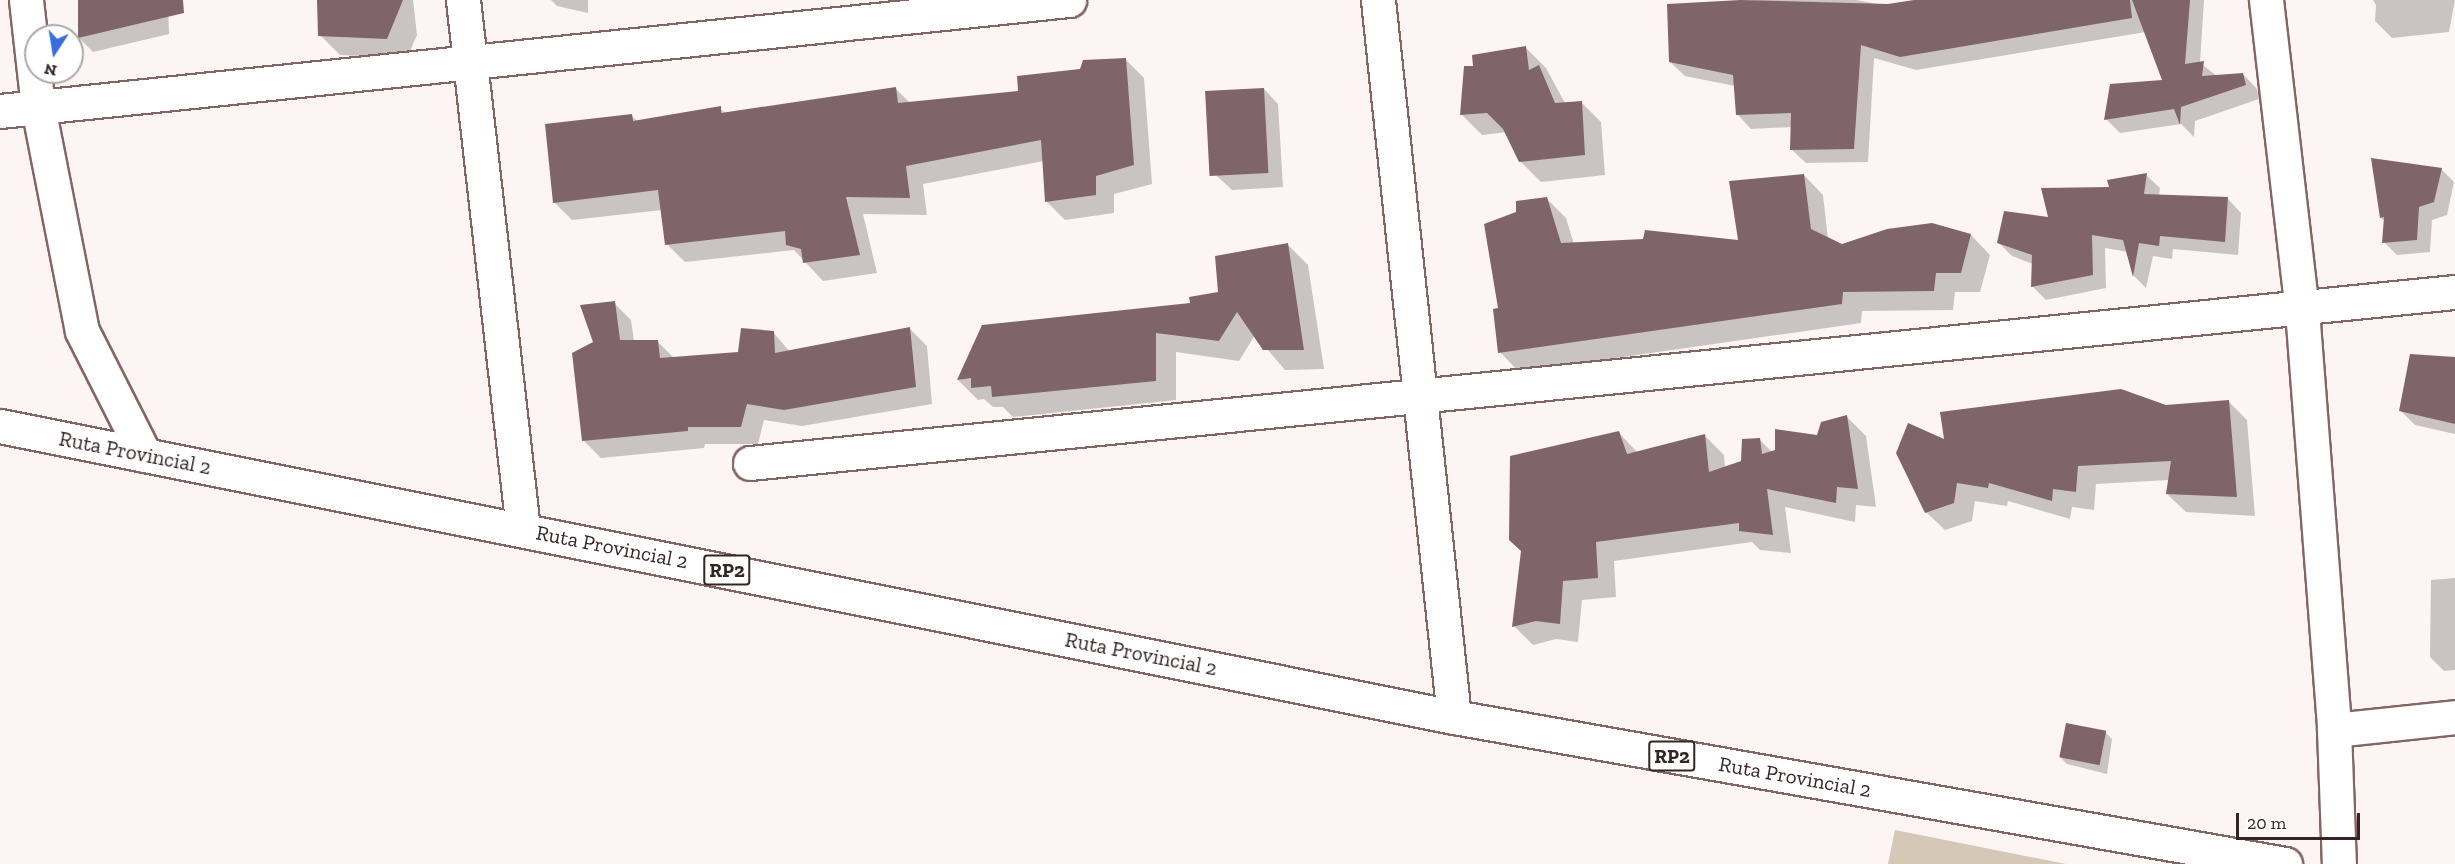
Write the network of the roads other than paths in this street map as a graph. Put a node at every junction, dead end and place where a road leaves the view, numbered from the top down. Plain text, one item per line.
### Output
1 (26, 0) edge
2 (463, 0) edge
3 (1069, 0) edge
4 (1378, 0) edge
5 (2266, 0) edge
6 (890, 10) edge
7 (470, 62) junction
8 (38, 107) junction
9 (0, 111) edge
10 (2455, 292) edge
11 (2302, 310) junction
12 (1422, 396) junction
13 (0, 426) edge
14 (145, 455) junction
15 (750, 464) dead end
16 (523, 529) junction
17 (1454, 717) junction
18 (2455, 717) edge
19 (2334, 730) junction
20 (2285, 864) edge
21 (2339, 864) edge

1 - 8 street
2 - 7 street
3 - 6 street
4 - 12 street
5 - 11 street
6 - 7 street
7 - 8 street
7 - 16 street
8 - 9 street
8 - 14 street
10 - 11 street
11 - 12 street
11 - 19 street
12 - 15 street
12 - 17 street
13 - 14 street, Ruta Provincial 2 / RP2
14 - 16 street, Ruta Provincial 2 / RP2
16 - 17 street, Ruta Provincial 2 / RP2
17 - 20 street, Ruta Provincial 2 / RP2
18 - 19 street
19 - 21 street

